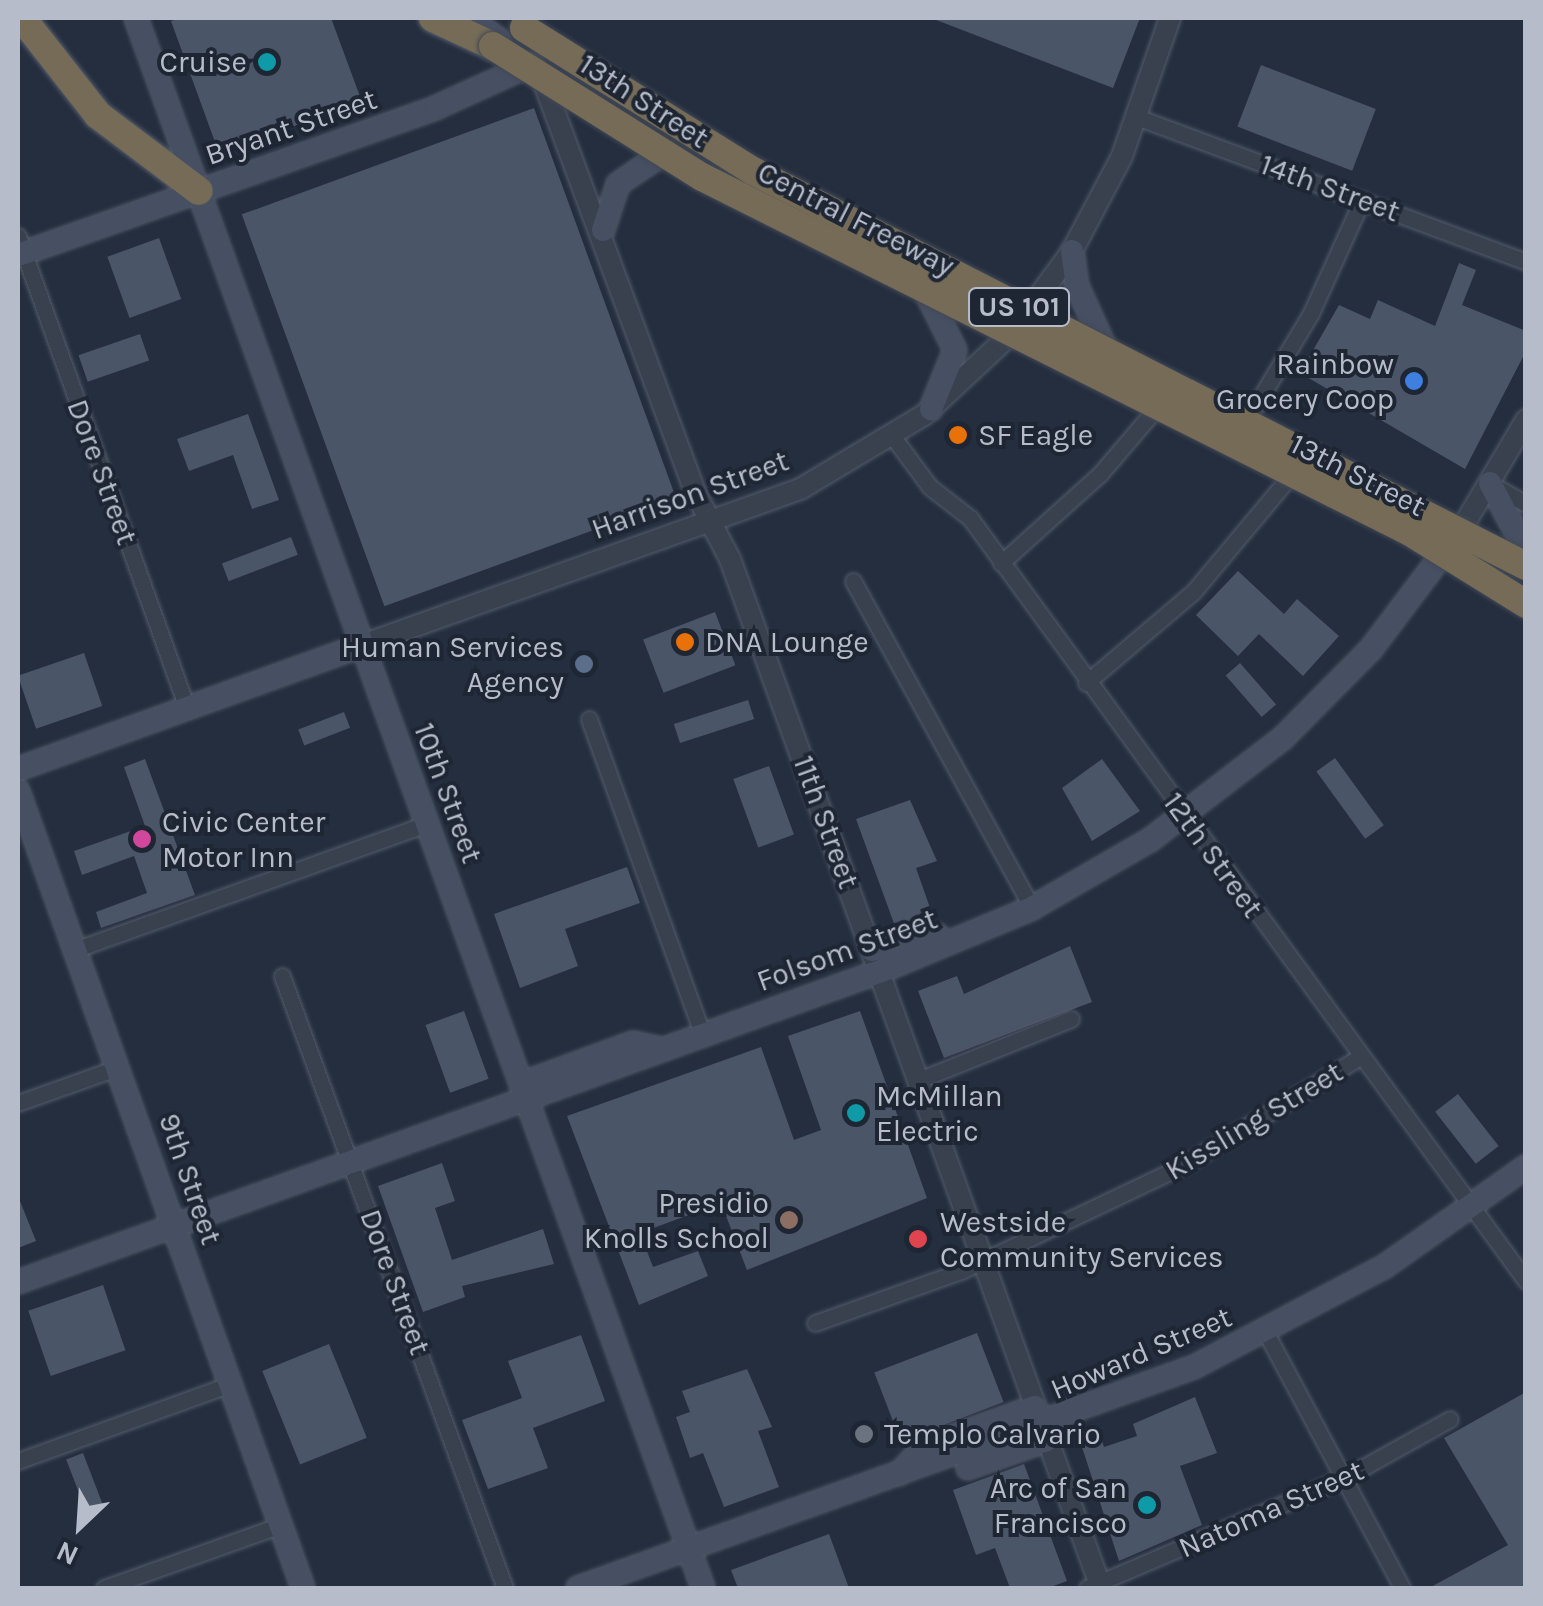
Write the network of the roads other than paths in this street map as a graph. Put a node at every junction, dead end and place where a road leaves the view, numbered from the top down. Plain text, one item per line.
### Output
1 (22, 18) edge
2 (136, 18) edge
3 (433, 18) edge
4 (466, 18) edge
5 (511, 18) edge
6 (1170, 18) edge
7 (547, 29) edge
8 (493, 46) junction
9 (532, 64) junction
10 (1134, 116) junction
11 (664, 153) junction
12 (198, 191) junction
13 (1362, 200) junction
14 (603, 230) junction
15 (19, 248) edge
16 (1072, 251) junction
17 (1526, 262) edge
18 (924, 288) junction
19 (1032, 311) junction
20 (1012, 333) junction
21 (1106, 350) junction
22 (1157, 407) junction
23 (931, 409) junction
24 (1248, 420) junction
25 (1526, 420) edge
26 (893, 437) junction
27 (1291, 475) junction
28 (1490, 483) junction
29 (1526, 504) edge
30 (710, 518) junction
31 (1462, 528) junction
32 (1526, 551) edge
33 (1445, 552) junction
34 (1001, 563) junction
35 (1526, 565) edge
36 (1476, 567) junction
37 (853, 581) dead end
38 (1526, 595) edge
39 (1526, 604) edge
40 (362, 645) junction
41 (1086, 683) junction
42 (187, 708) junction
43 (589, 720) dead end
44 (18, 769) edge
45 (18, 791) edge
46 (1184, 816) junction
47 (427, 824) junction
48 (1032, 908) junction
49 (76, 949) junction
50 (876, 960) junction
51 (282, 976) dead end
52 (1072, 1019) dead end
53 (703, 1034) junction
54 (1361, 1056) junction
55 (119, 1067) junction
56 (919, 1080) junction
57 (523, 1091) junction
58 (18, 1103) edge
59 (351, 1162) junction
60 (1526, 1167) edge
61 (1472, 1208) junction
62 (174, 1226) junction
63 (982, 1257) junction
64 (1526, 1281) edge
65 (18, 1282) edge
66 (816, 1323) dead end
67 (1266, 1332) junction
68 (231, 1384) junction
69 (1450, 1419) dead end
70 (1041, 1424) junction
71 (18, 1460) edge
72 (1344, 1478) junction
73 (281, 1525) junction
74 (690, 1551) junction
75 (1096, 1587) edge
76 (104, 1588) edge
77 (303, 1588) edge
78 (505, 1588) edge
79 (578, 1588) edge
80 (703, 1588) edge
81 (1402, 1588) edge

1 - 12 highway
2 - 12 main road, 10th Street
3 - 8 highway, Central Freeway / US 101
4 - 8 highway
4 - 9 main road, 13th Street
5 - 7 main road, 13th Street
5 - 35 highway, Central Freeway / US 101, bridge
6 - 10 street, Harrison Street
7 - 9 street
7 - 19 main road, 13th Street
8 - 36 highway, Central Freeway / US 101, bridge
9 - 11 main road, 13th Street
9 - 12 main road, Bryant Street
9 - 14 street, 11th Street
10 - 13 street, 14th Street
10 - 16 street, Harrison Street
11 - 14 main road
11 - 18 main road, 13th Street
12 - 15 main road, Bryant Street
12 - 40 main road, 10th Street
13 - 17 street, 14th Street
13 - 24 street
14 - 30 street, 11th Street
15 - 42 street, Dore Street
16 - 19 street, Harrison Street
16 - 21 main road
18 - 20 main road, 13th Street
18 - 23 main road
19 - 20 street, Harrison Street
19 - 21 main road, 13th Street
20 - 22 main road, 13th Street
20 - 23 street, Harrison Street
21 - 24 main road, 13th Street
22 - 27 main road, 13th Street
22 - 34 street
23 - 26 street, Harrison Street
24 - 31 main road, 13th Street
25 - 28 street, Folsom Street
26 - 30 street, Harrison Street
26 - 34 street, 12th Street
27 - 33 main road, 13th Street
27 - 41 street
28 - 29 street
28 - 31 street, Folsom Street
28 - 32 main road
30 - 40 street, Harrison Street
30 - 50 street, 11th Street
31 - 33 main road, Folsom Street
31 - 35 main road, 13th Street
33 - 38 main road, 13th Street
33 - 46 main road, Folsom Street
34 - 41 street, 12th Street
36 - 38 highway, bridge
36 - 39 highway, US 101, bridge
37 - 48 street
40 - 42 main road, Harrison Street
40 - 47 main road, 10th Street
41 - 46 street, 12th Street
42 - 44 main road, Harrison Street
43 - 53 street
45 - 49 main road, 9th Street
46 - 48 main road, Folsom Street
46 - 54 street, 12th Street
47 - 49 street
47 - 57 main road, 10th Street
48 - 50 main road, Folsom Street
49 - 55 main road, 9th Street
50 - 53 main road, Folsom Street
50 - 56 street, 11th Street
51 - 59 street, Dore Street
52 - 56 street
53 - 57 main road, Folsom Street
54 - 61 street, 12th Street
54 - 63 street, Kissling Street
55 - 58 street
55 - 62 main road, 9th Street
56 - 63 street, 11th Street
57 - 59 main road, Folsom Street
57 - 74 main road, 10th Street
59 - 62 main road, Folsom Street
59 - 78 street, Dore Street
60 - 61 main road, Howard Street
61 - 64 street, 12th Street
61 - 67 main road, Howard Street
62 - 65 main road, Folsom Street
62 - 68 main road, 9th Street
63 - 66 street, Kissling Street
63 - 70 street, 11th Street
67 - 70 main road, Howard Street
67 - 72 street
68 - 71 street
68 - 73 main road, 9th Street
69 - 72 street, Natoma Street
70 - 74 main road, Howard Street
70 - 75 street, 11th Street
72 - 75 street, Natoma Street
72 - 81 street
73 - 76 street
73 - 77 main road, 9th Street
74 - 79 main road, Howard Street
74 - 80 main road, 10th Street

